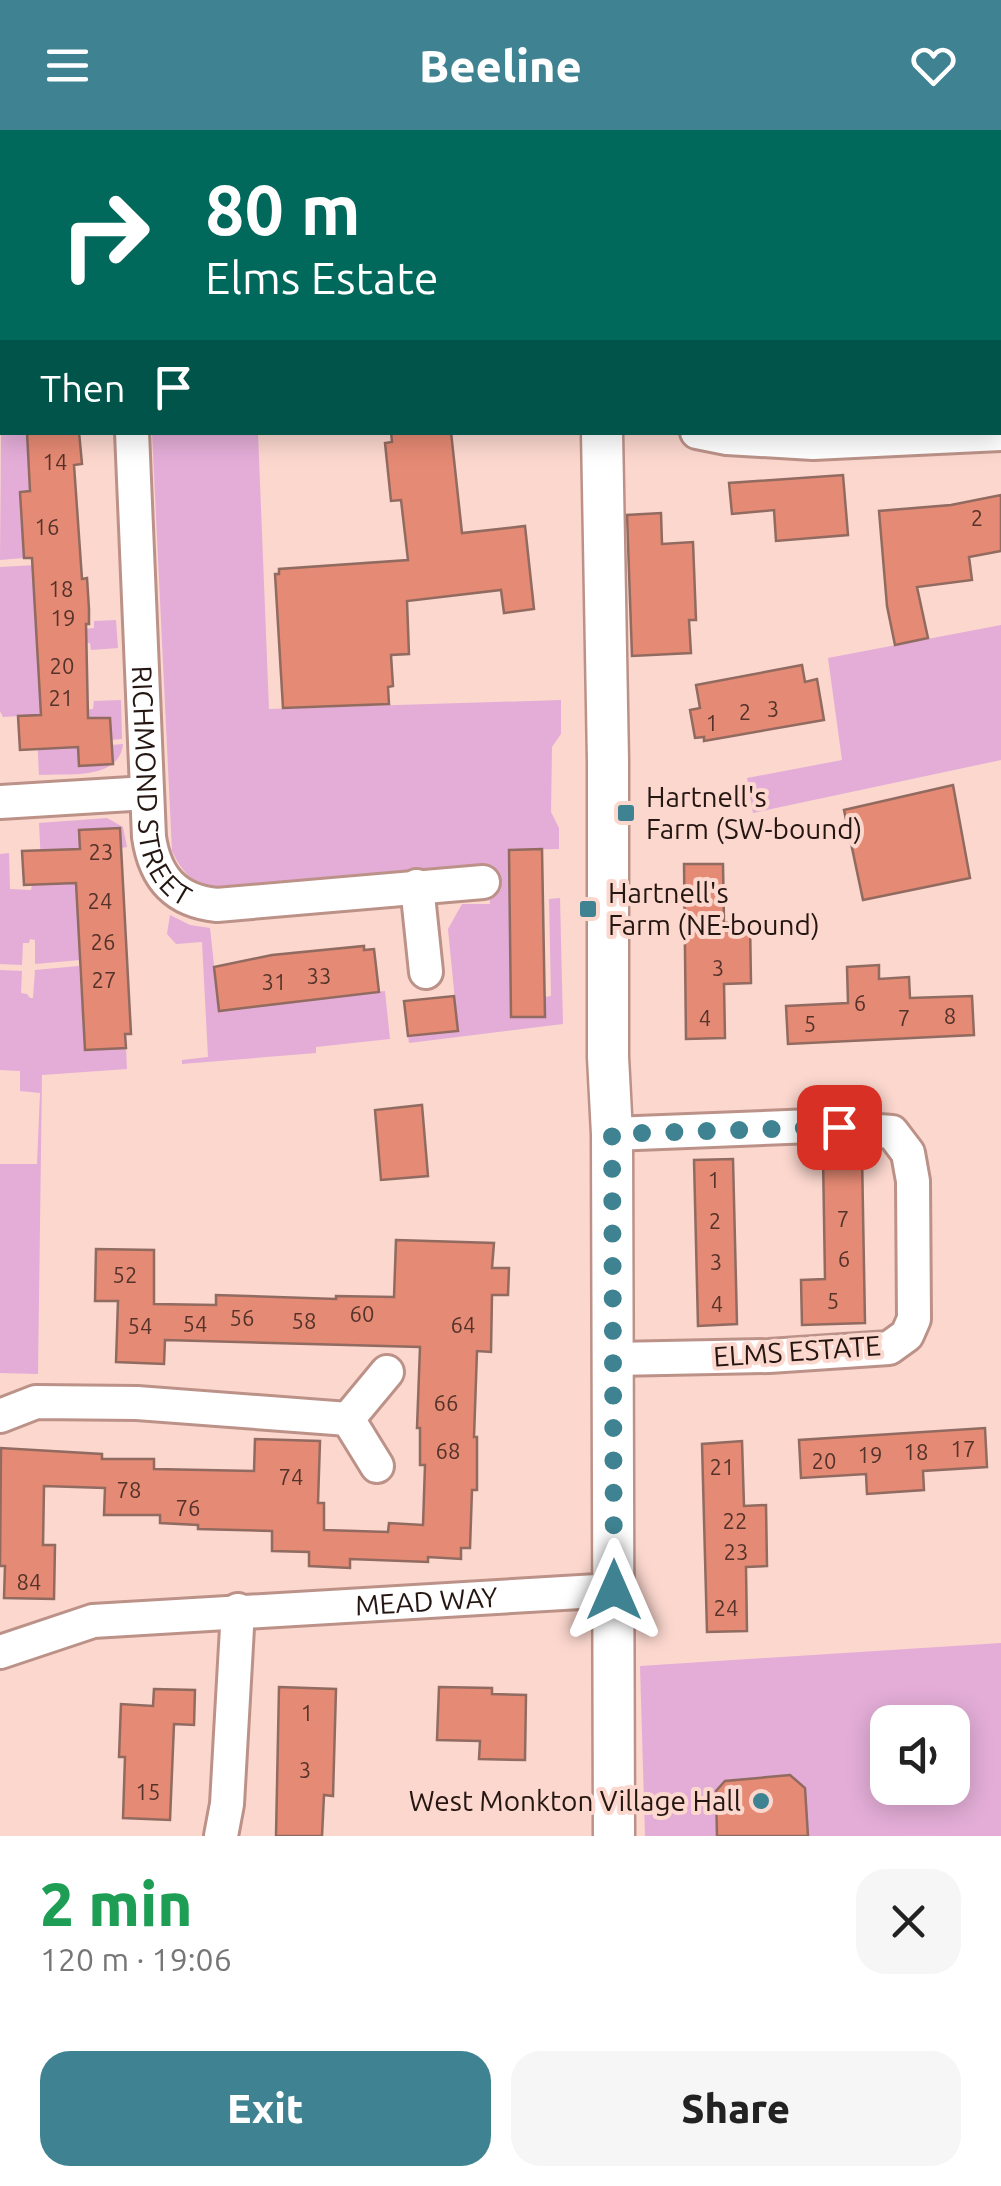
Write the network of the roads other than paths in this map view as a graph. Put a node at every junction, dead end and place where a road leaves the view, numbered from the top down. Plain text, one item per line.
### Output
1 (132, 435) edge
2 (602, 435) edge
3 (726, 435) edge
4 (982, 435) edge
5 (147, 793) junction
6 (0, 802) edge
7 (484, 882) dead end
8 (417, 886) junction
9 (426, 972) dead end
10 (612, 1134) junction
11 (614, 1359) junction
12 (387, 1372) dead end
13 (0, 1416) edge
14 (348, 1419) junction
15 (377, 1466) dead end
16 (614, 1590) junction
17 (238, 1610) junction
18 (0, 1652) edge
19 (221, 1836) edge
20 (614, 1836) edge

1 - 5 street, RICHMOND STREET
2 - 10 street
3 - 4 street
5 - 6 street
5 - 8 street, RICHMOND STREET
7 - 8 street, RICHMOND STREET
8 - 9 street
10 - 11 street
10 - 11 street, ELMS ESTATE
11 - 16 street
12 - 14 street
13 - 14 street
14 - 15 street
16 - 17 street, MEAD WAY
16 - 20 street
17 - 18 street, MEAD WAY
17 - 19 street

